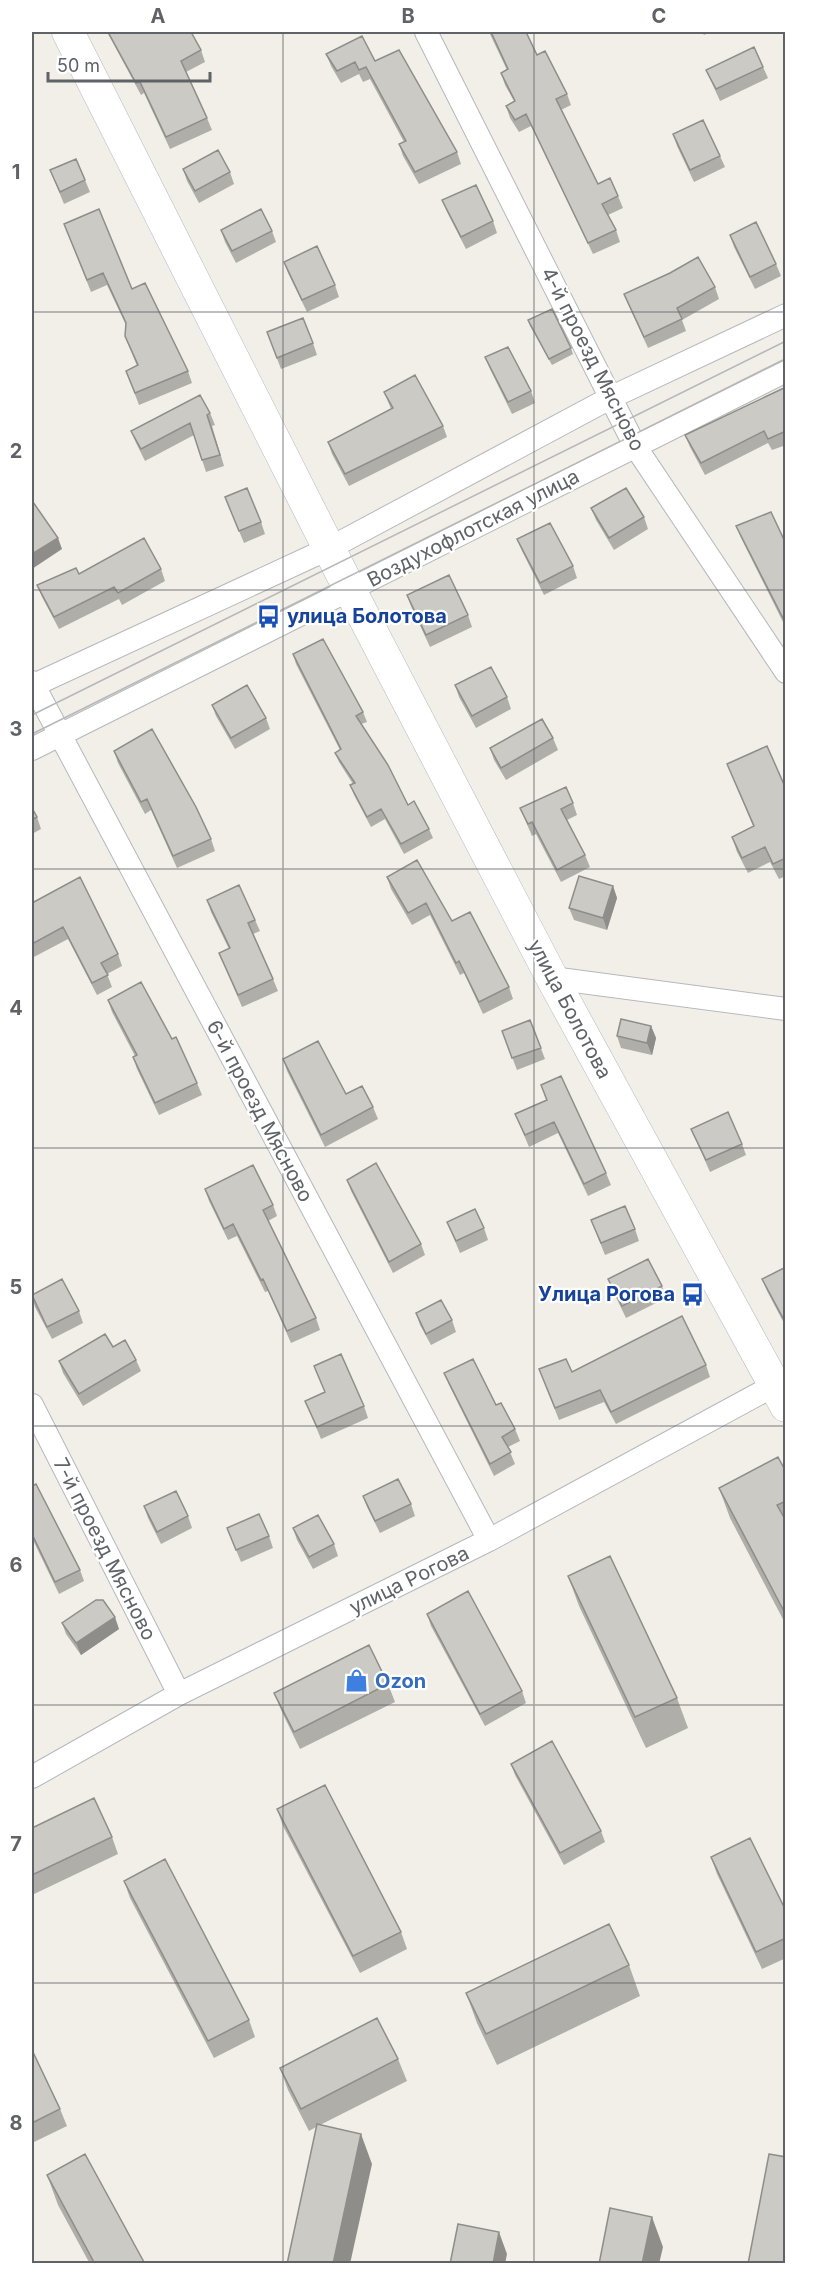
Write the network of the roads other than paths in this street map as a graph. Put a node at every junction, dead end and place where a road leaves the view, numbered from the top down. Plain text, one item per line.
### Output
1 (68, 32) edge
2 (426, 32) edge
3 (786, 315) edge
4 (786, 371) edge
5 (612, 397) junction
6 (635, 446) junction
7 (330, 548) junction
8 (350, 590) junction
9 (786, 672) edge
10 (32, 684) edge
11 (59, 736) junction
12 (32, 748) edge
13 (552, 978) junction
14 (786, 1009) edge
15 (782, 1390) edge
16 (32, 1405) edge
17 (489, 1540) junction
18 (179, 1694) junction
19 (32, 1777) edge

1 - 7 street, улица Болотова
2 - 5 street, 4-й проезд Мясново
3 - 5 street
4 - 6 street, Воздухофлотская улица
5 - 6 street, 4-й проезд Мясново
5 - 7 street
6 - 8 street, Воздухофлотская улица
6 - 9 street, 4-й проезд Мясново
7 - 8 street, улица Болотова
7 - 10 street
8 - 11 street, Воздухофлотская улица
8 - 13 street, улица Болотова
10 - 11 street, 6-й проезд Мясново
11 - 12 street, Воздухофлотская улица
11 - 17 street, 6-й проезд Мясново
13 - 14 street
13 - 15 street, улица Болотова
15 - 17 street, улица Рогова
16 - 18 street, 7-й проезд Мясново
17 - 18 street, улица Рогова
18 - 19 street, улица Рогова

